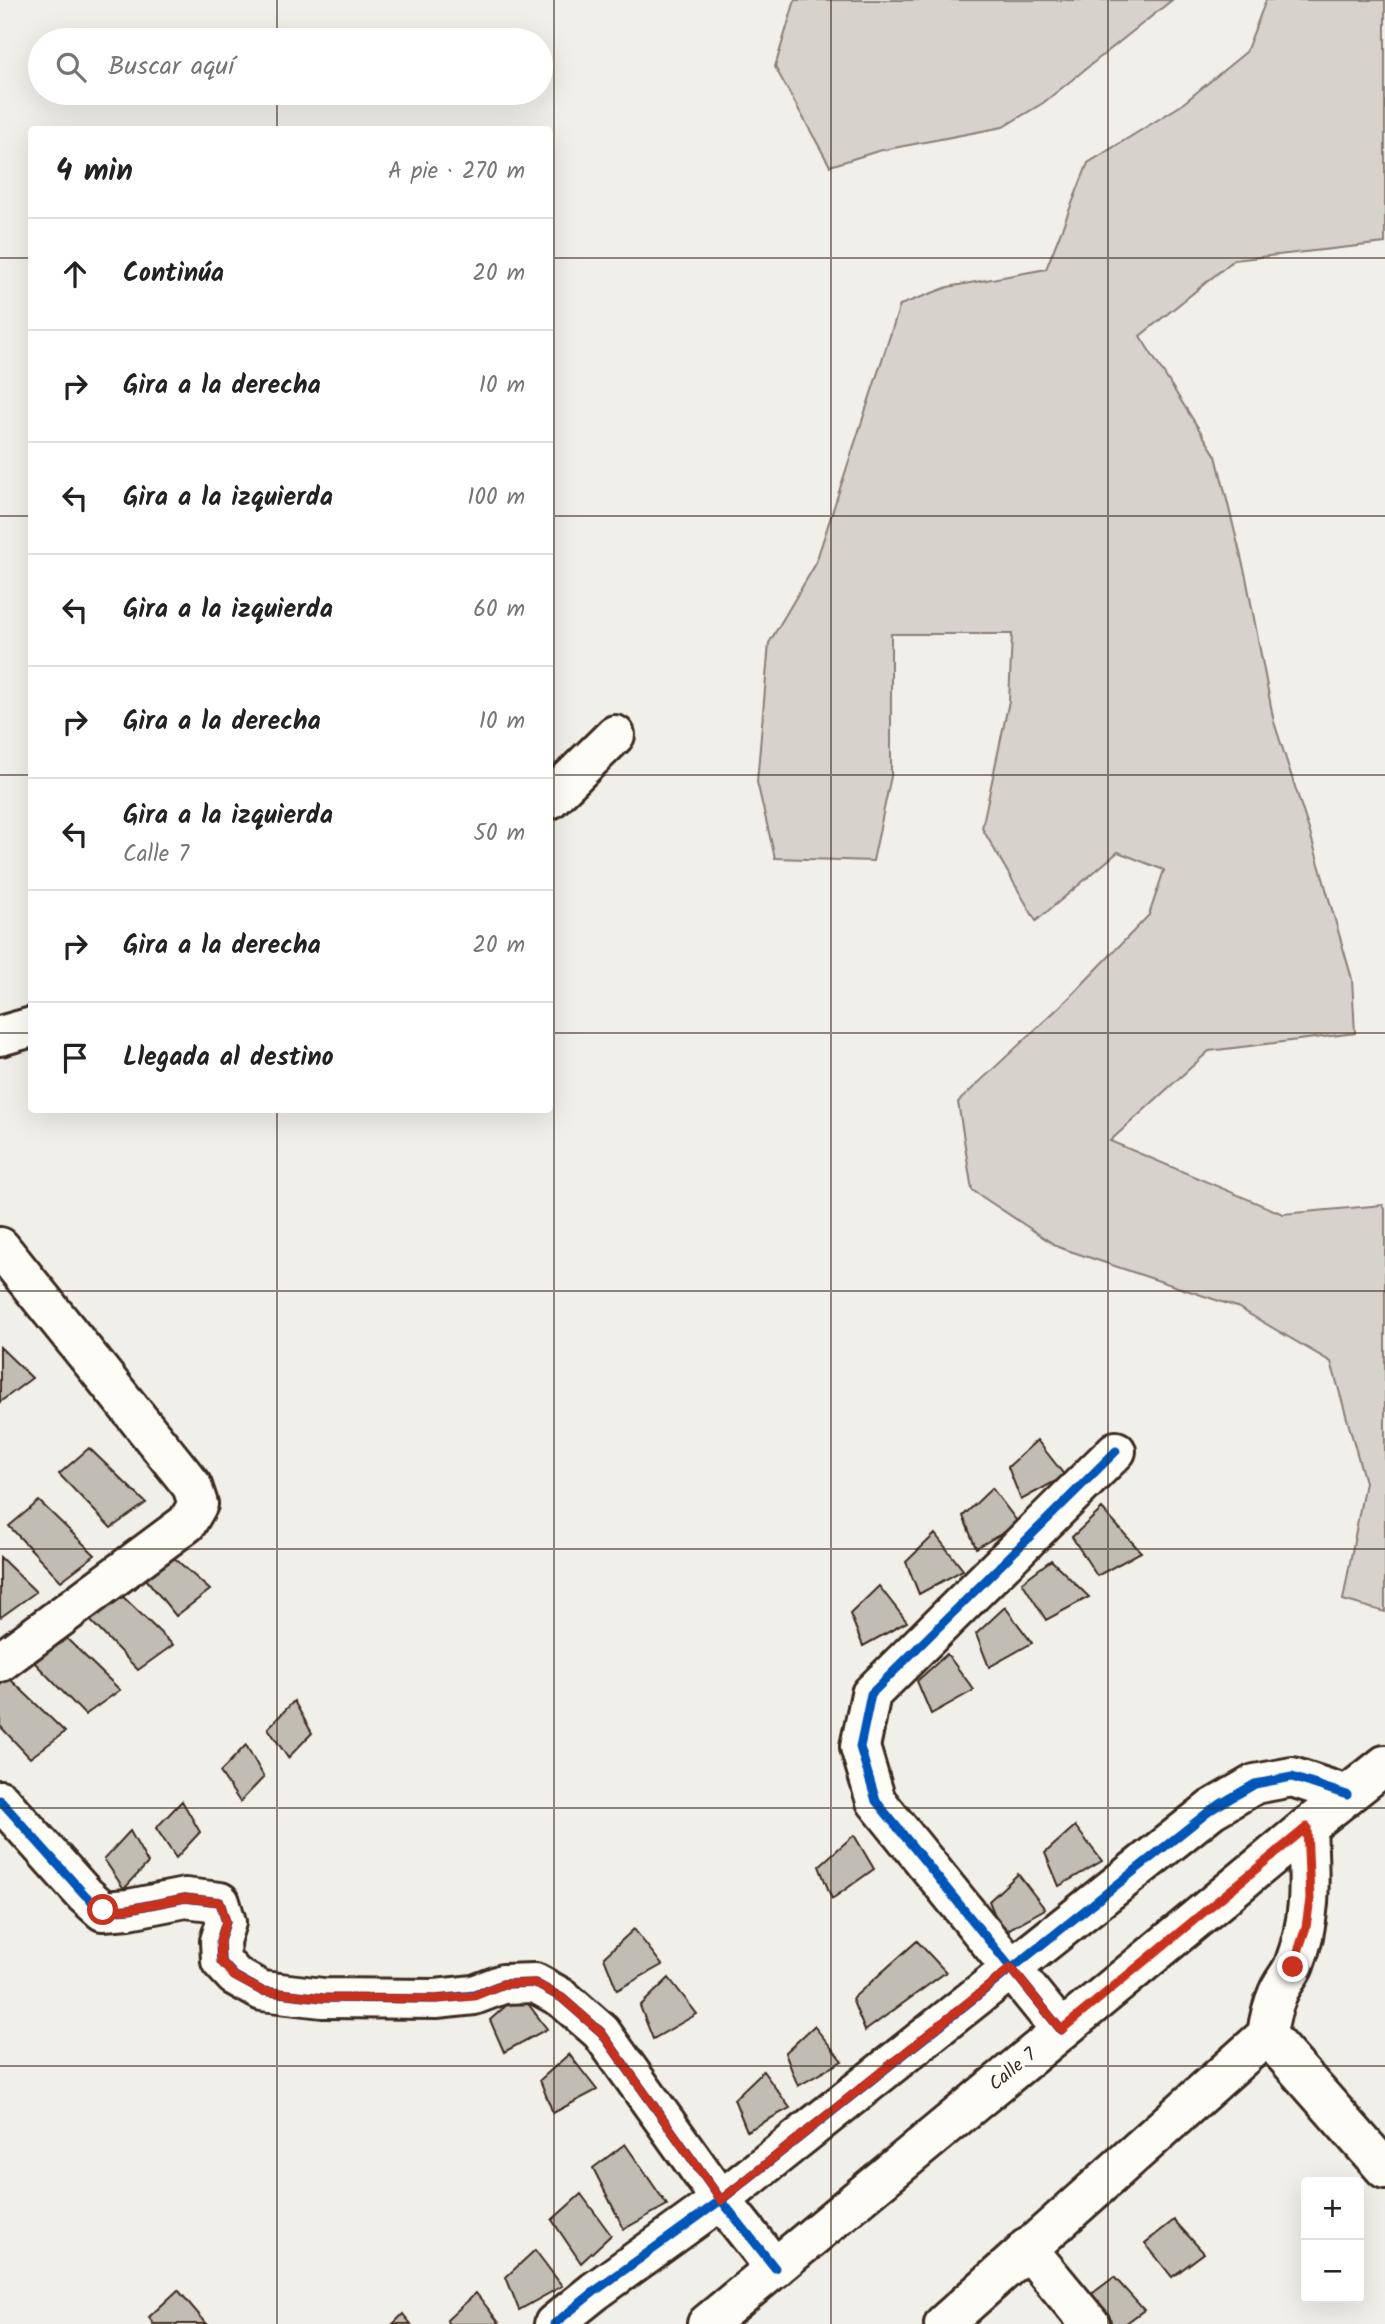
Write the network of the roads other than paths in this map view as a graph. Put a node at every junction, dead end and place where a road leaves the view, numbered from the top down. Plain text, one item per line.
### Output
1 (615, 735) dead end
2 (553, 796) edge
3 (28, 1028) edge
4 (0, 1036) edge
5 (5, 1265) edge
6 (1116, 1451) dead end
7 (0, 1662) edge
8 (1385, 1765) edge
9 (1347, 1796) junction
10 (0, 1800) edge
11 (1307, 1827) junction
12 (1011, 1968) junction
13 (1061, 2030) junction
14 (1266, 2035) junction
15 (1385, 2168) edge
16 (721, 2200) junction
17 (1027, 2248) junction
18 (775, 2268) junction
19 (554, 2324) edge
20 (707, 2324) edge
21 (944, 2324) edge
22 (1090, 2324) edge

1 - 2 street
3 - 4 street
5 - 7 street
6 - 12 street
8 - 9 street, Calle 7
9 - 11 street, Calle 7
9 - 12 street
10 - 16 street
11 - 13 street, Calle 7
11 - 14 street
12 - 13 street
12 - 16 street
13 - 18 street, Calle 7
14 - 15 street
14 - 17 street
16 - 18 street
16 - 19 street
17 - 21 street
17 - 22 street
18 - 20 street, Calle 7

